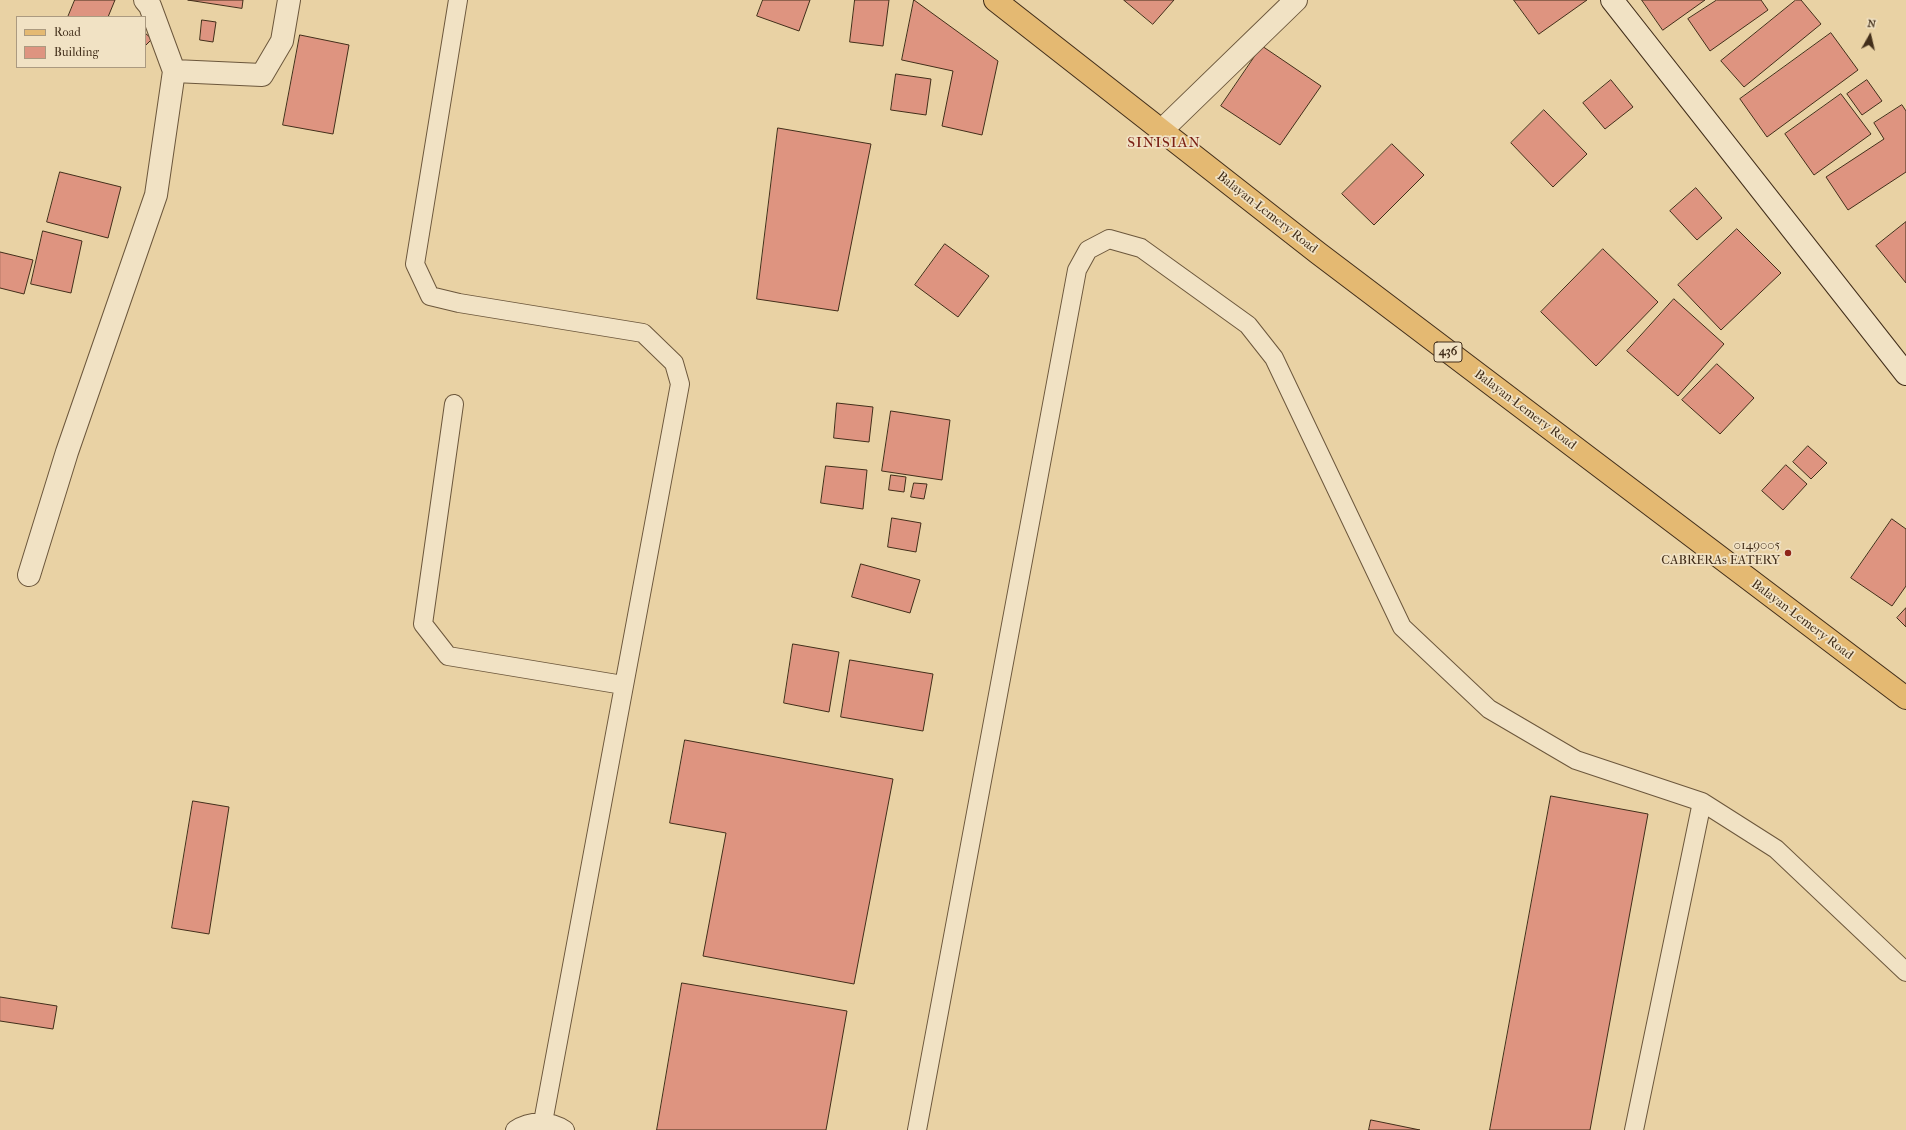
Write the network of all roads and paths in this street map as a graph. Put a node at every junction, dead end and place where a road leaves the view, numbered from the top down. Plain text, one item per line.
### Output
1 (145, 0) edge
2 (289, 0) edge
3 (458, 0) edge
4 (995, 0) edge
5 (1296, 0) edge
6 (1612, 0) edge
7 (174, 71) junction
8 (1162, 130) junction
9 (1906, 374) edge
10 (454, 404) dead end
11 (29, 576) dead end
12 (623, 685) junction
13 (1906, 698) edge
14 (1702, 802) junction
15 (1906, 972) edge
16 (543, 1122) junction
17 (515, 1130) edge
18 (565, 1130) edge
19 (917, 1130) edge
20 (1634, 1130) edge

1 - 7 street
2 - 7 street
3 - 12 lane
4 - 8 main road, Balayan-Lemery Road / 436
5 - 8 street
6 - 9 street
7 - 11 street
8 - 13 main road, Balayan-Lemery Road / 436
10 - 12 lane
12 - 16 lane
14 - 15 lane
14 - 19 lane
14 - 20 lane
16 - 17 lane
16 - 18 lane

